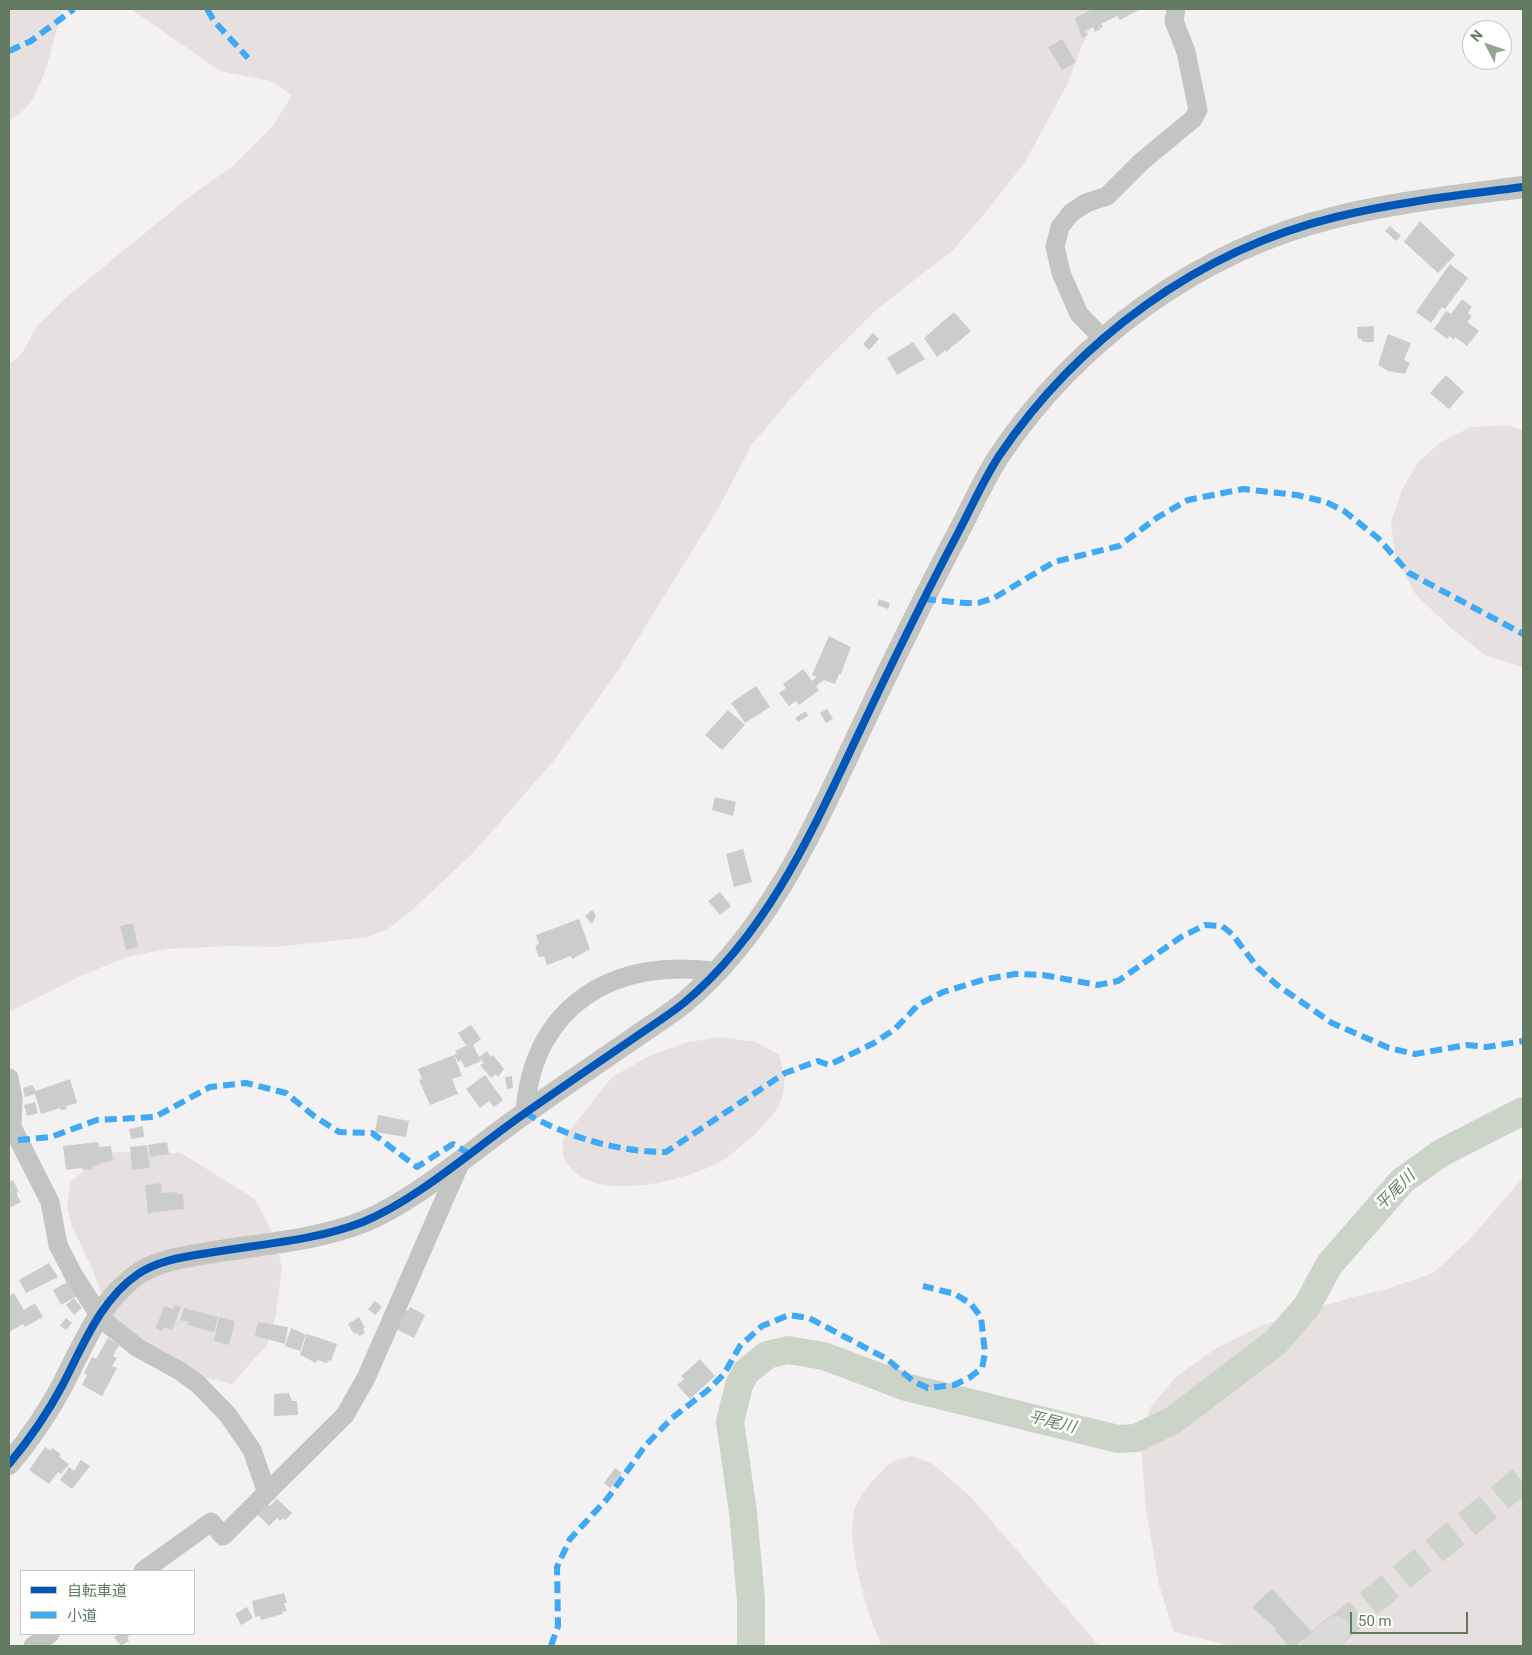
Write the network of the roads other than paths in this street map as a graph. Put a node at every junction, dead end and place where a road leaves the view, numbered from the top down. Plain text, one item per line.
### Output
1 (1176, 9) edge
2 (1523, 187) edge
3 (1103, 339) junction
4 (719, 972) junction
5 (9, 1078) edge
6 (524, 1113) junction
7 (462, 1158) junction
8 (100, 1314) junction
9 (9, 1464) edge
10 (267, 1493) junction
11 (143, 1570) edge
12 (49, 1635) edge
13 (33, 1646) edge

1 - 3 street
2 - 3 street
3 - 4 street
4 - 6 street
4 - 6 street
5 - 8 street
6 - 7 street
7 - 8 street
7 - 10 street
8 - 9 street
8 - 10 street
10 - 11 street
12 - 13 street

